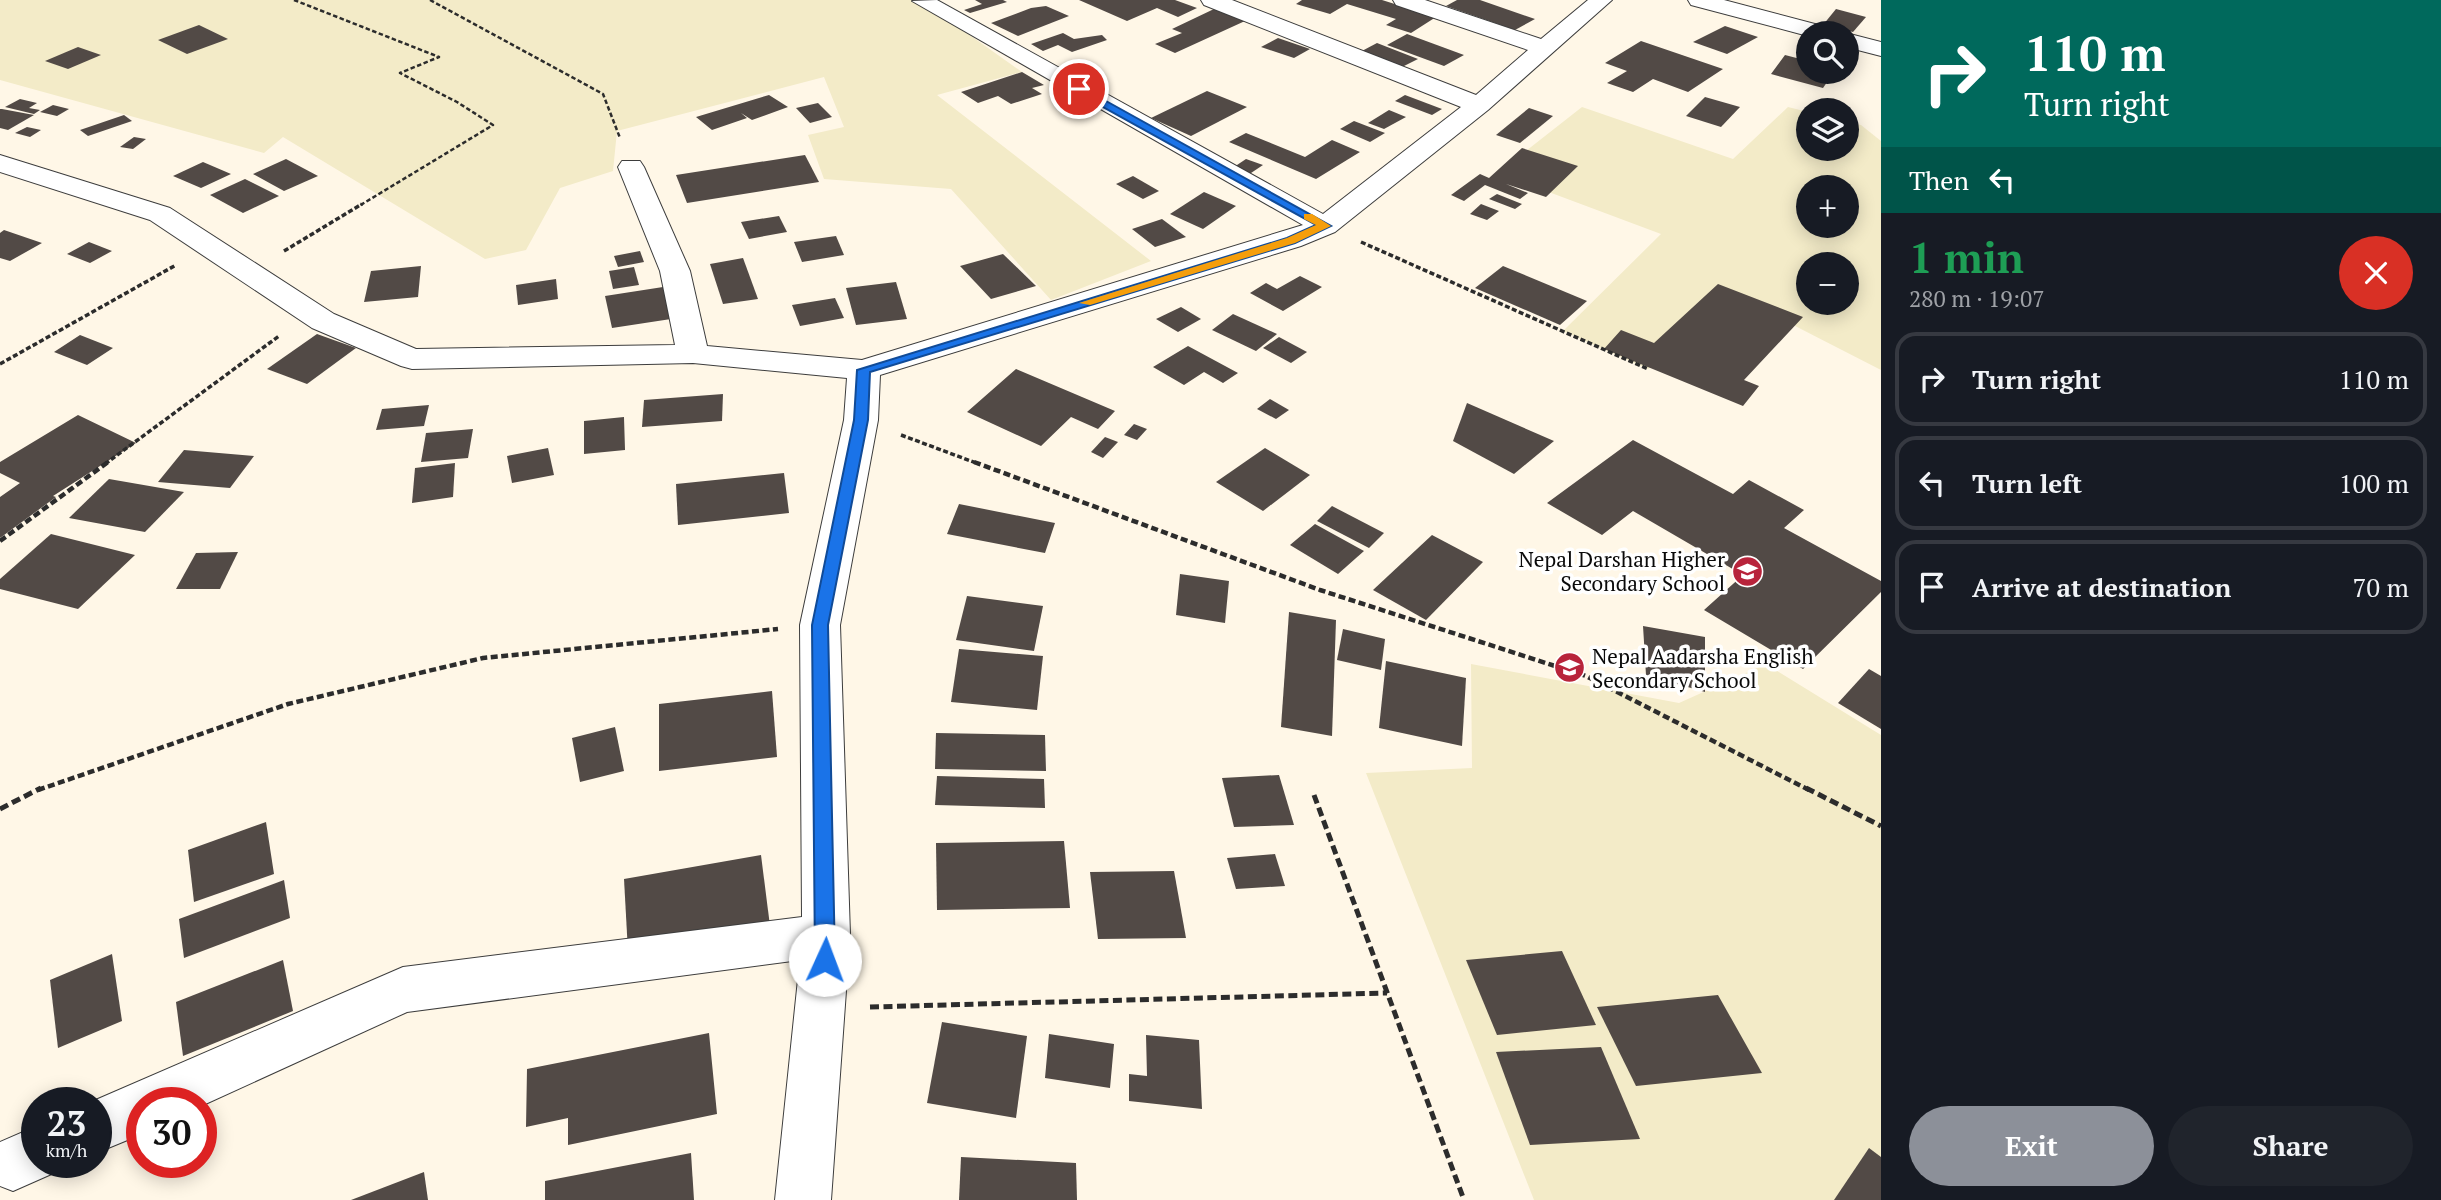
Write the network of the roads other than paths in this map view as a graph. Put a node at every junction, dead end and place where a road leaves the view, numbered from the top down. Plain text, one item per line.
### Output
1 (1212, 0) edge
2 (1404, 0) edge
3 (1601, 0) edge
4 (1699, 0) edge
5 (923, 1) edge
6 (1796, 26) edge
7 (1859, 43) edge
8 (1544, 48) junction
9 (1881, 49) edge
10 (1479, 105) junction
11 (0, 163) edge
12 (631, 167) road end
13 (1325, 226) junction
14 (693, 354) junction
15 (864, 370) junction
16 (826, 935) junction
17 (185, 1087) edge
18 (803, 1200) edge

1 - 10 street
2 - 8 street
3 - 8 street
4 - 6 street
5 - 13 street
7 - 9 street
8 - 10 street
10 - 13 street
11 - 14 street
12 - 14 street
13 - 15 street
14 - 15 street
15 - 16 street
16 - 17 street
16 - 18 street

